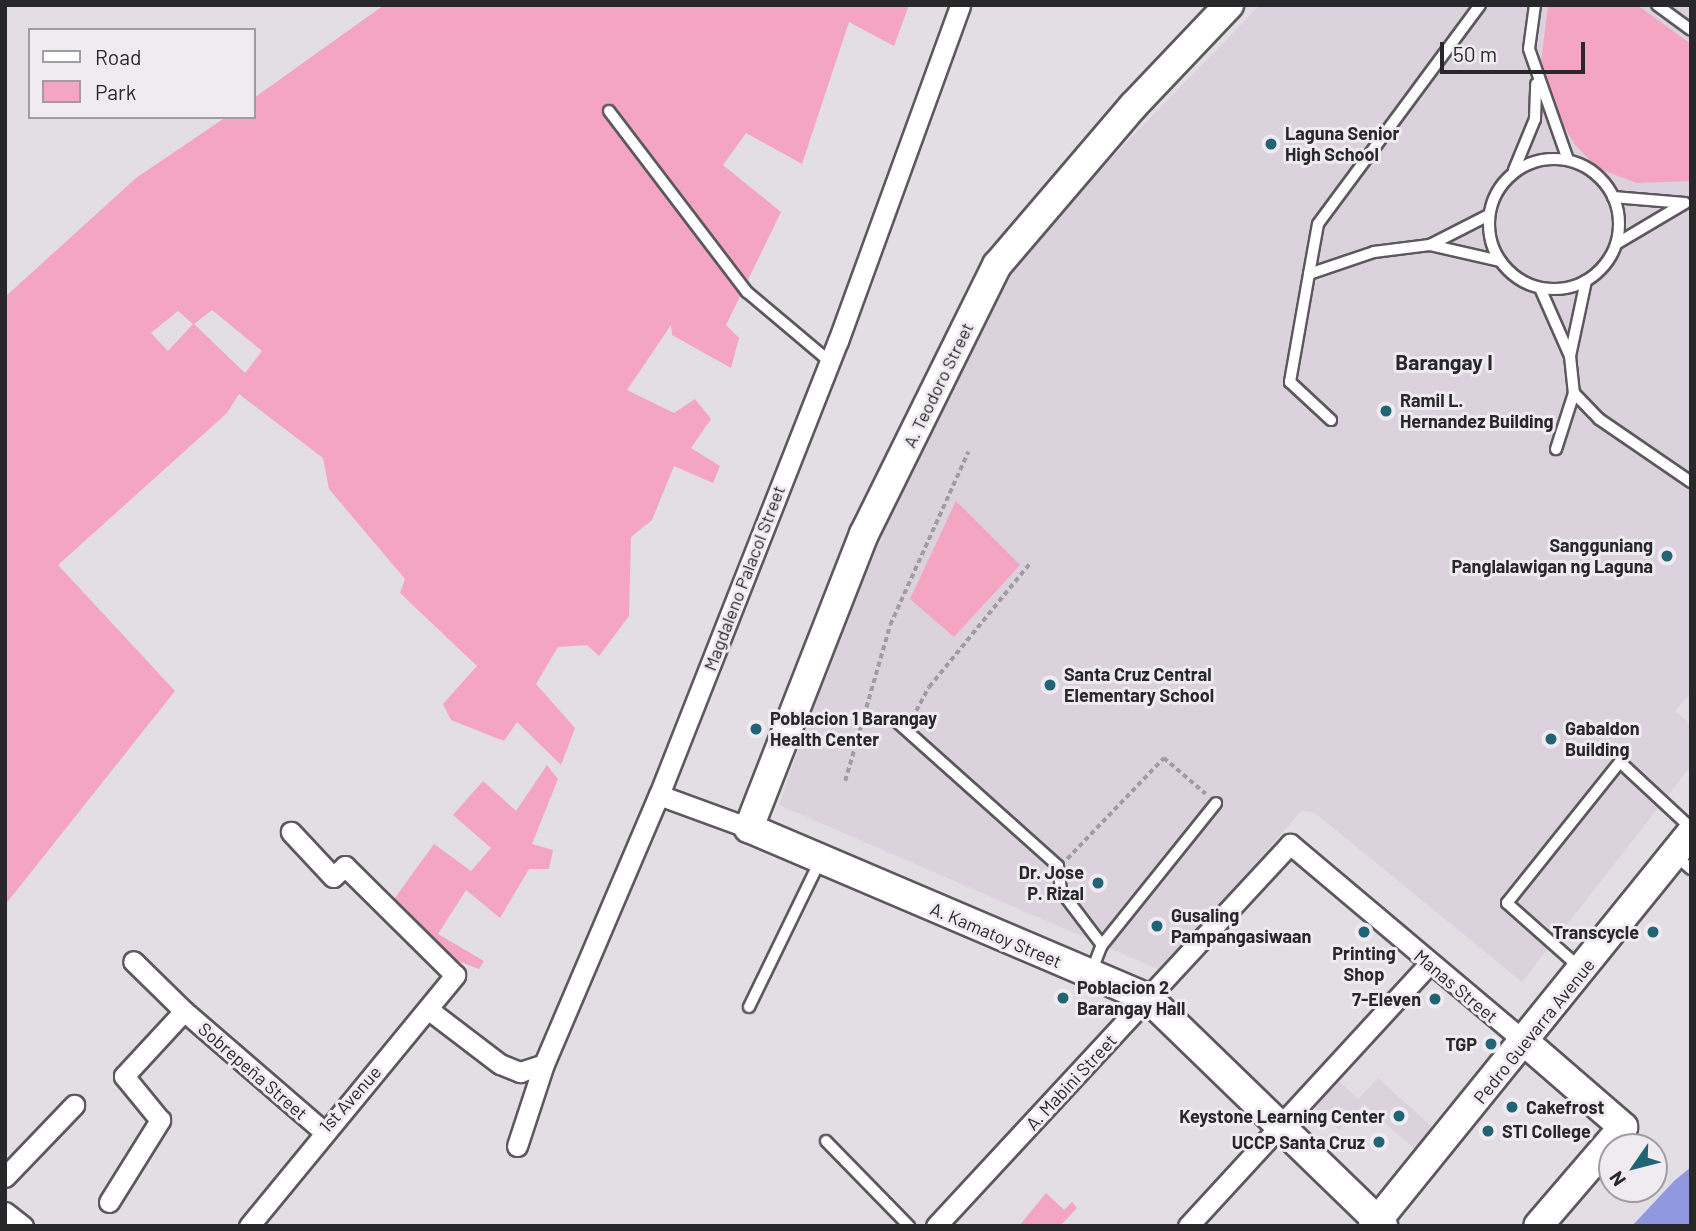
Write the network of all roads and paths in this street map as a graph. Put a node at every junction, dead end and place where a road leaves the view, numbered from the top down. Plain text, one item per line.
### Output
1 (960, 5) edge
2 (1229, 5) edge
3 (1480, 5) edge
4 (1535, 5) edge
5 (1657, 5) edge
6 (1691, 30) edge
7 (1536, 80) junction
8 (610, 111) dead end
9 (1569, 160) junction
10 (1513, 173) junction
11 (1613, 197) junction
12 (1688, 203) edge
13 (1489, 215) junction
14 (1616, 243) junction
15 (1430, 245) junction
16 (1500, 261) junction
17 (1308, 274) junction
18 (1586, 281) junction
19 (1539, 288) junction
20 (1570, 356) junction
21 (830, 362) junction
22 (1574, 393) junction
23 (1331, 420) dead end
24 (1556, 449) dead end
25 (968, 453) dead end
26 (1691, 482) edge
27 (1031, 562) dead end
28 (896, 721) dead end
29 (942, 762) junction
30 (845, 781) dead end
31 (659, 795) junction
32 (1216, 803) joint
33 (749, 828) junction
34 (1691, 828) edge
35 (291, 832) dead end
36 (1290, 844) joint
37 (1685, 852) edge
38 (820, 861) junction
39 (1058, 866) junction
40 (1102, 945) junction
41 (133, 961) dead end
42 (1429, 964) junction
43 (1583, 972) junction
44 (1091, 974) junction
45 (1149, 999) junction
46 (748, 1007) dead end
47 (184, 1010) junction
48 (429, 1010) junction
49 (1525, 1042) junction
50 (544, 1064) junction
51 (74, 1105) dead end
52 (1279, 1126) junction
53 (321, 1130) junction
54 (826, 1141) dead end
55 (516, 1146) dead end
56 (5, 1177) edge
57 (109, 1202) dead end
58 (5, 1212) edge
59 (1378, 1224) edge
60 (23, 1226) edge
61 (249, 1226) edge
62 (909, 1226) edge
63 (936, 1226) edge
64 (1188, 1226) edge
65 (1538, 1226) edge

1 - 21 street, Magdaleno Palacol Street
2 - 33 street, A. Teodoro Street
3 - 17 lane
4 - 7 lane
5 - 6 lane
7 - 9 lane
7 - 10 lane
8 - 21 lane
9 - 10 lane
9 - 11 lane
10 - 13 lane
11 - 12 lane
11 - 14 lane
12 - 14 lane
13 - 15 lane
13 - 16 lane
14 - 18 lane
15 - 16 lane
15 - 17 lane
16 - 19 lane
17 - 23 lane
18 - 19 lane
18 - 20 lane
19 - 20 lane
20 - 22 lane
21 - 31 street, Magdaleno Palacol Street
22 - 24 lane
22 - 26 lane
25 - 30 path
27 - 29 path
28 - 29 lane
29 - 39 lane
31 - 33 street, A. Kamatoy Street
31 - 50 street, Magdaleno Palacol Street
32 - 39 path
32 - 40 lane
33 - 38 street, A. Kamatoy Street
34 - 43 lane
35 - 48 street, 1st Avenue
36 - 42 street, Manas Street
36 - 45 street, A. Mabini Street
37 - 43 street, Pedro Guevarra Avenue
38 - 44 street, A. Kamatoy Street
38 - 46 lane
39 - 40 lane
40 - 44 lane
41 - 47 street, Sobrepeña Street
42 - 49 street, Manas Street
42 - 52 street
43 - 49 street, Pedro Guevarra Avenue
44 - 45 street, A. Kamatoy Street
45 - 52 street, A. Kamatoy Street
45 - 63 street, A. Mabini Street
47 - 53 street, Sobrepeña Street
47 - 57 street
48 - 50 street
48 - 53 street, 1st Avenue
49 - 59 street, Pedro Guevarra Avenue
49 - 65 street, Manas Street
50 - 55 street, Magdaleno Palacol Street
51 - 56 street
52 - 59 street, A. Kamatoy Street
52 - 64 street
53 - 61 street, 1st Avenue
54 - 62 lane
58 - 60 street

